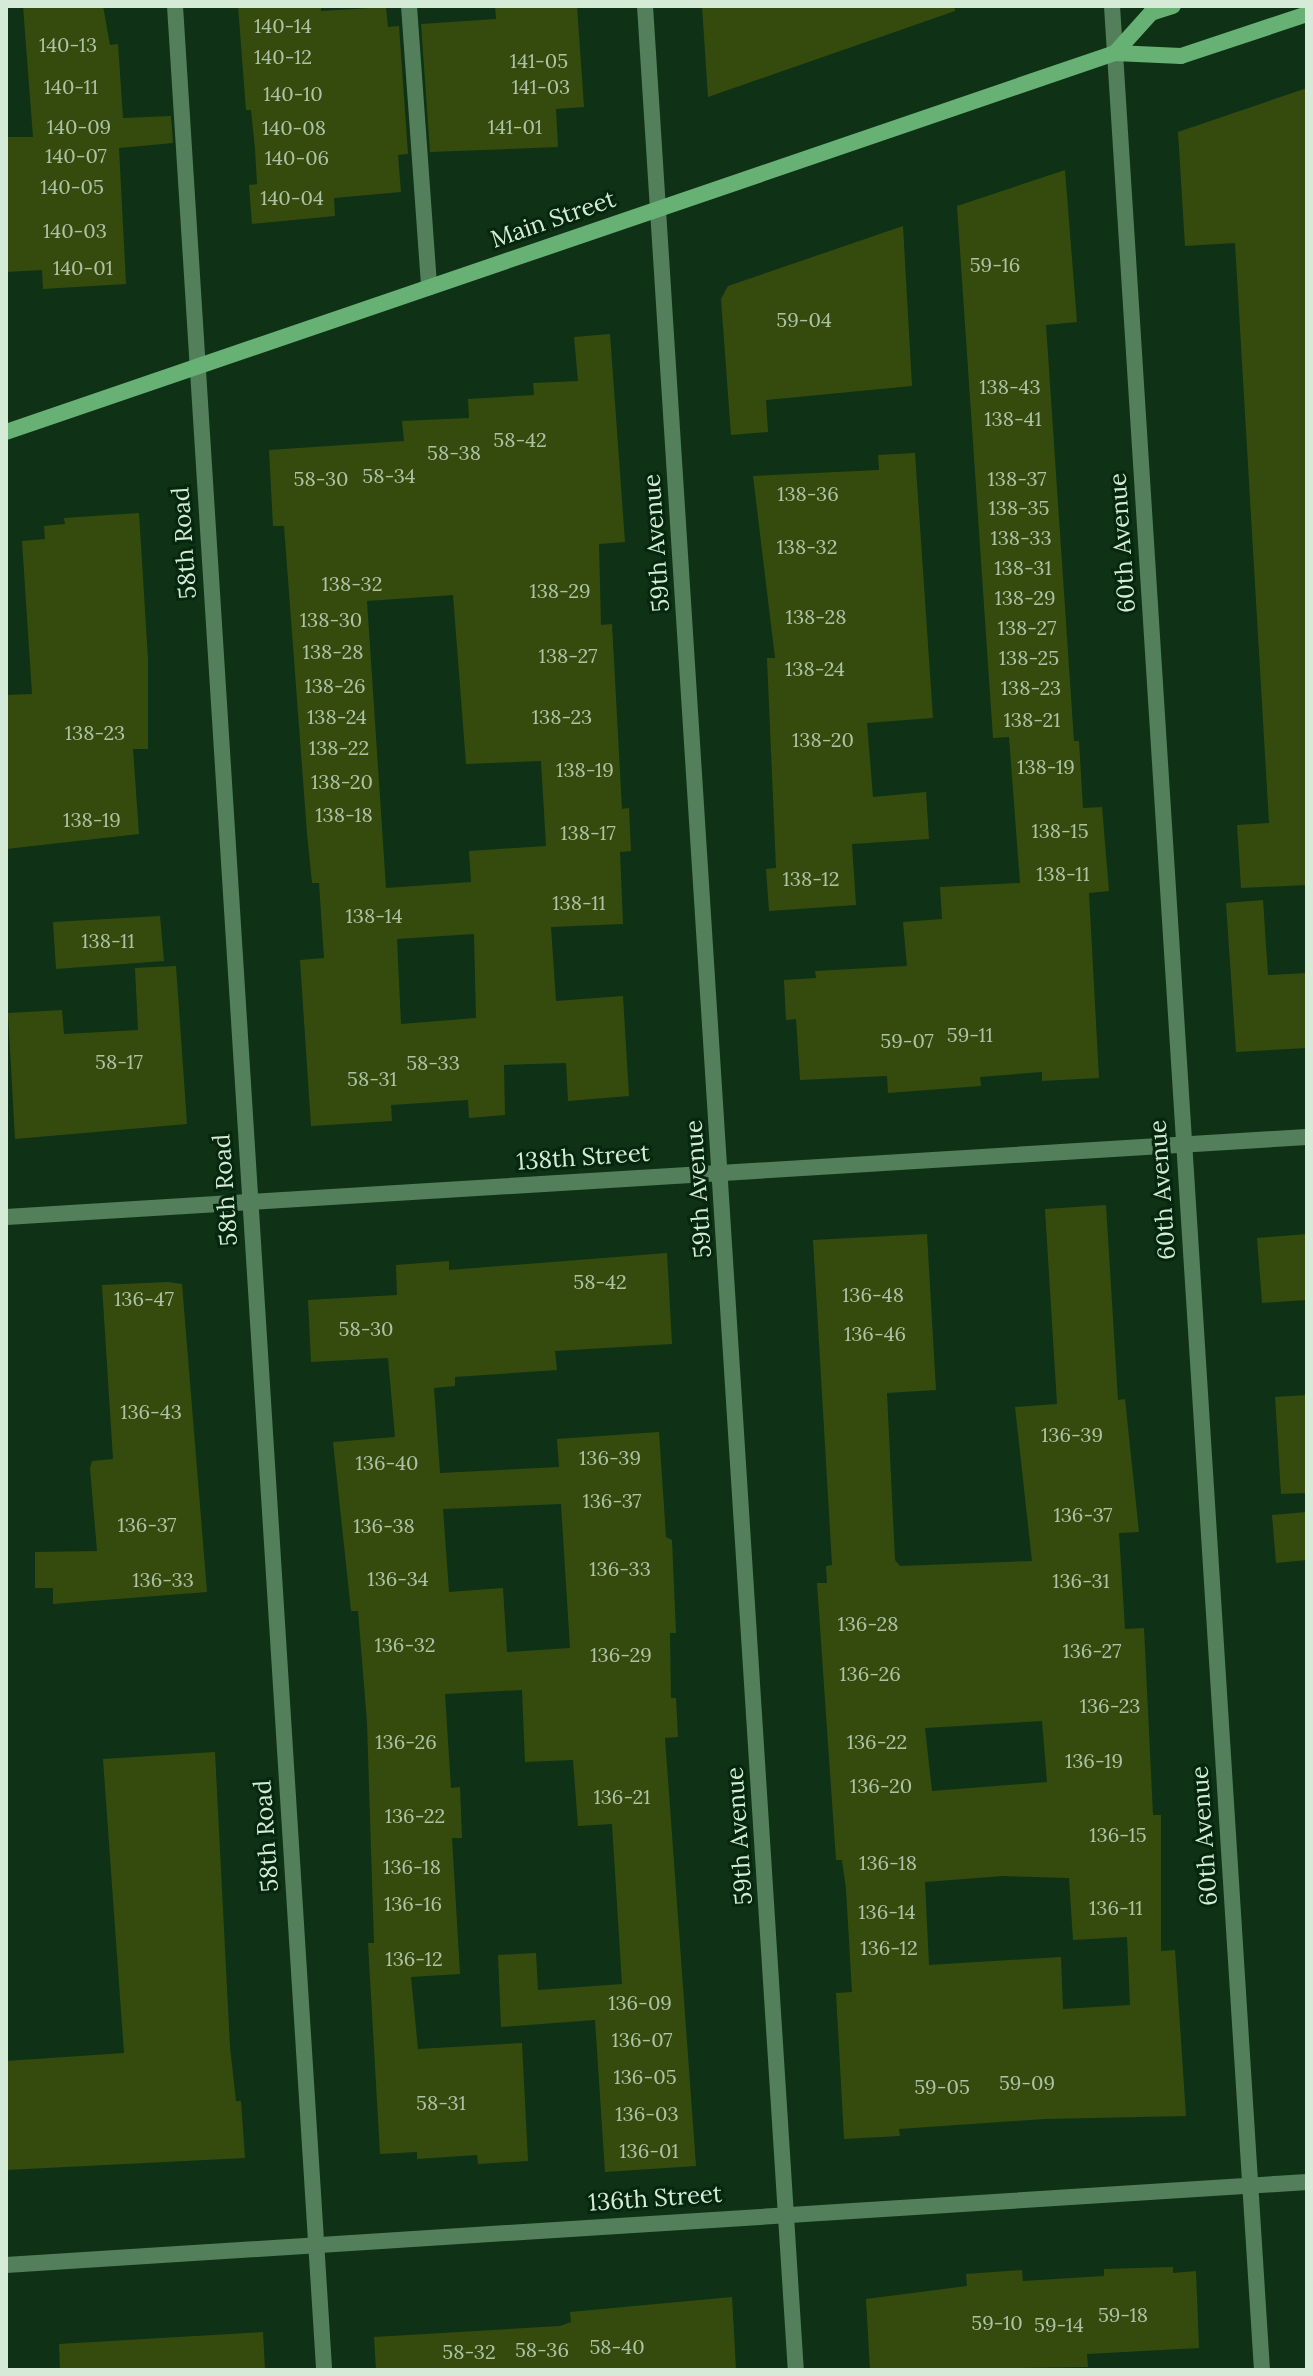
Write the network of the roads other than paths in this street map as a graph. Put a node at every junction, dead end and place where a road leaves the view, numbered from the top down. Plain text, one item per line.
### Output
1 (175, 6) edge
2 (409, 6) edge
3 (645, 6) edge
4 (1112, 6) edge
5 (1173, 6) edge
6 (1307, 14) edge
7 (1115, 53) junction
8 (658, 209) junction
9 (429, 287) junction
10 (196, 366) junction
11 (6, 432) edge
12 (1307, 1137) edge
13 (1184, 1144) junction
14 (721, 1172) junction
15 (250, 1202) junction
16 (6, 1217) edge
17 (1307, 2182) edge
18 (1250, 2185) junction
19 (786, 2214) junction
20 (316, 2244) junction
21 (6, 2265) edge
22 (324, 2370) edge
23 (796, 2370) edge
24 (1262, 2370) edge

1 - 10 street, 58th Road
2 - 9 street
3 - 8 street, 59th Avenue
4 - 7 street, 60th Avenue
5 - 7 main road, Main Street
6 - 7 main road, Main Street
7 - 8 main road, Main Street
7 - 13 street, 60th Avenue
8 - 9 main road, Main Street
8 - 14 street, 59th Avenue
9 - 10 main road, Main Street
10 - 11 main road, Main Street
10 - 15 street, 58th Road
12 - 13 street, 138th Street
13 - 14 street, 138th Street
13 - 18 street, 60th Avenue
14 - 15 street, 138th Street
14 - 19 street, 59th Avenue
15 - 16 street, 138th Street
15 - 20 street, 58th Road
17 - 18 street, 136th Street
18 - 19 street, 136th Street
18 - 24 street, 60th Avenue
19 - 20 street, 136th Street
19 - 23 street, 59th Avenue
20 - 21 street, 136th Street
20 - 22 street, 58th Road

